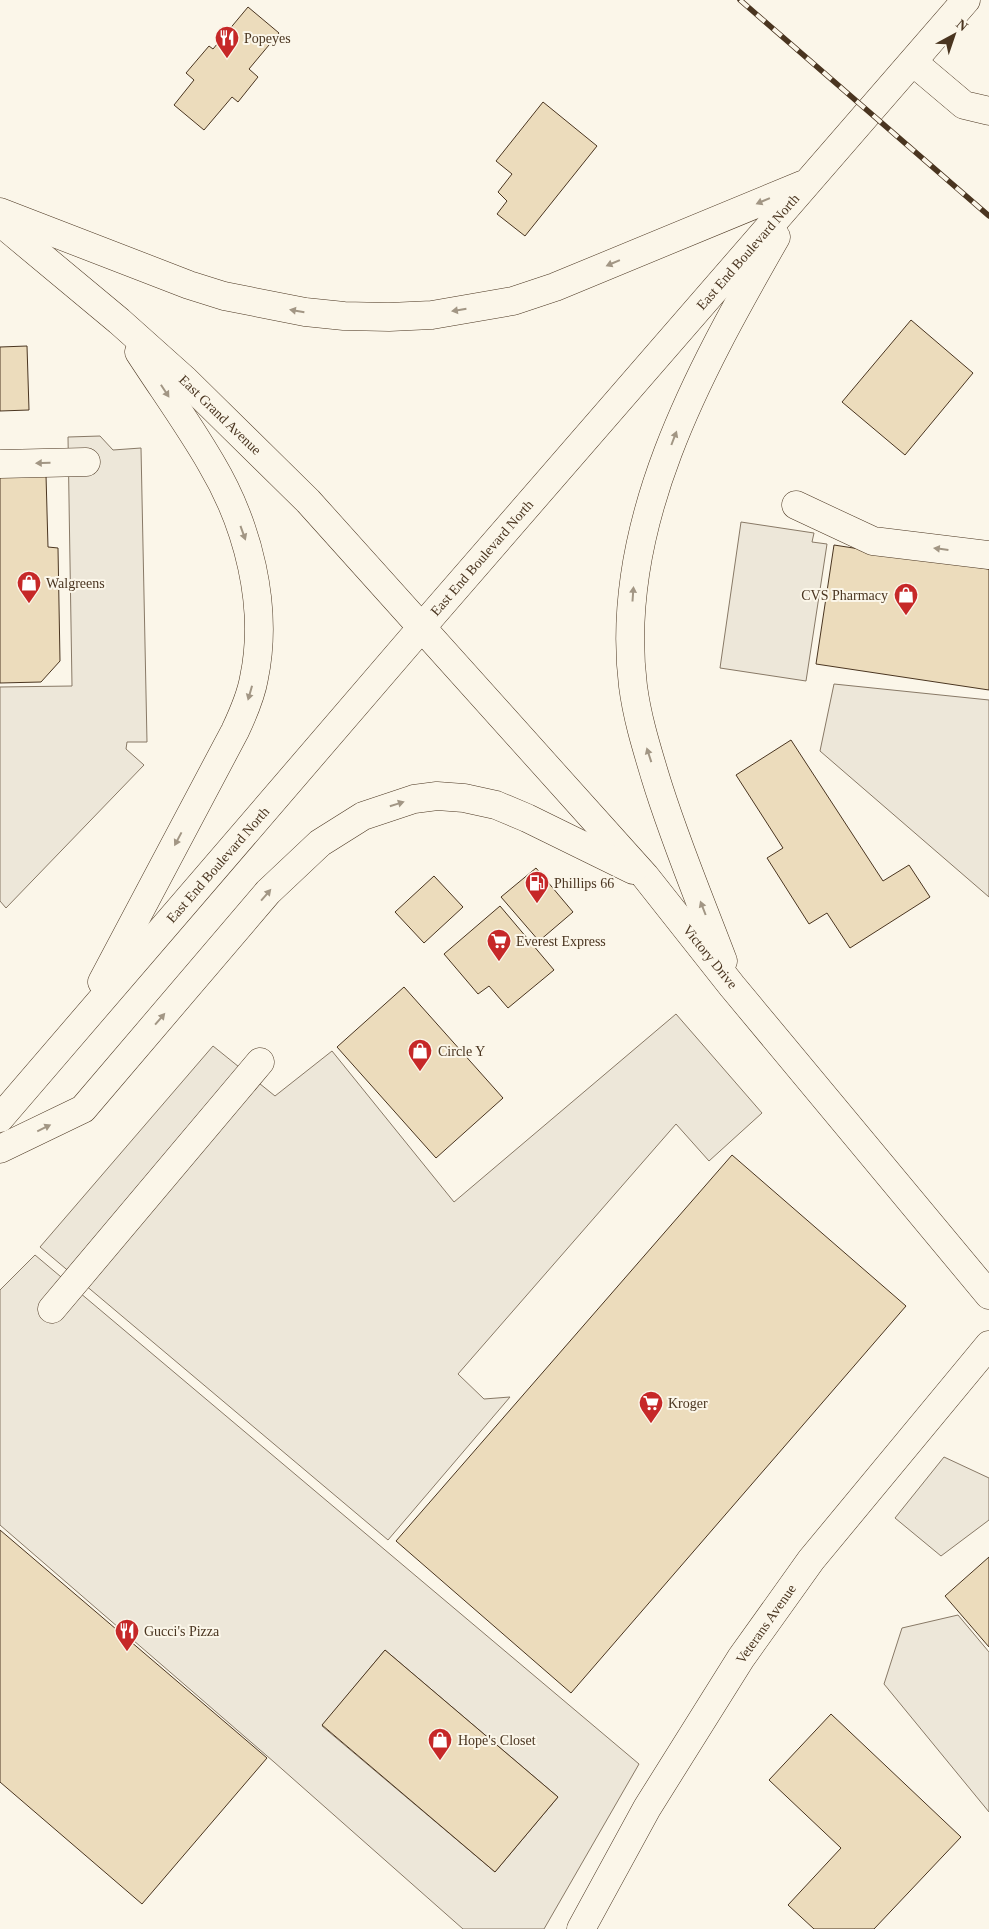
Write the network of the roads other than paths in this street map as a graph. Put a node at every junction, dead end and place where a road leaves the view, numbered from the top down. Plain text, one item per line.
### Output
1 (966, 0) edge
2 (913, 62) junction
3 (989, 111) edge
4 (808, 182) junction
5 (0, 212) edge
6 (0, 222) edge
7 (119, 321) junction
8 (86, 462) dead end
9 (0, 464) edge
10 (796, 505) dead end
11 (989, 555) edge
12 (422, 627) junction
13 (645, 876) junction
14 (732, 986) junction
15 (78, 1027) junction
16 (260, 1062) dead end
17 (0, 1118) edge
18 (0, 1149) edge
19 (989, 1296) edge
20 (52, 1309) dead end
21 (989, 1345) edge
22 (581, 1929) edge

1 - 2 main road, East End Boulevard North
2 - 3 main road
2 - 4 main road, East End Boulevard North
4 -> 5 main road
4 - 12 main road, East End Boulevard North
14 -> 4 main road
6 - 7 main road, East Grand Avenue
7 - 12 main road, East Grand Avenue
7 -> 15 main road
8 -> 9 main road
11 -> 10 main road
12 - 13 main road, Victory Drive
12 - 15 main road, East End Boulevard North
13 - 14 main road, Victory Drive
18 -> 13 main road
14 - 19 main road, Victory Drive
15 - 17 main road, East End Boulevard North
16 - 20 main road
21 - 22 main road, Veterans Avenue

